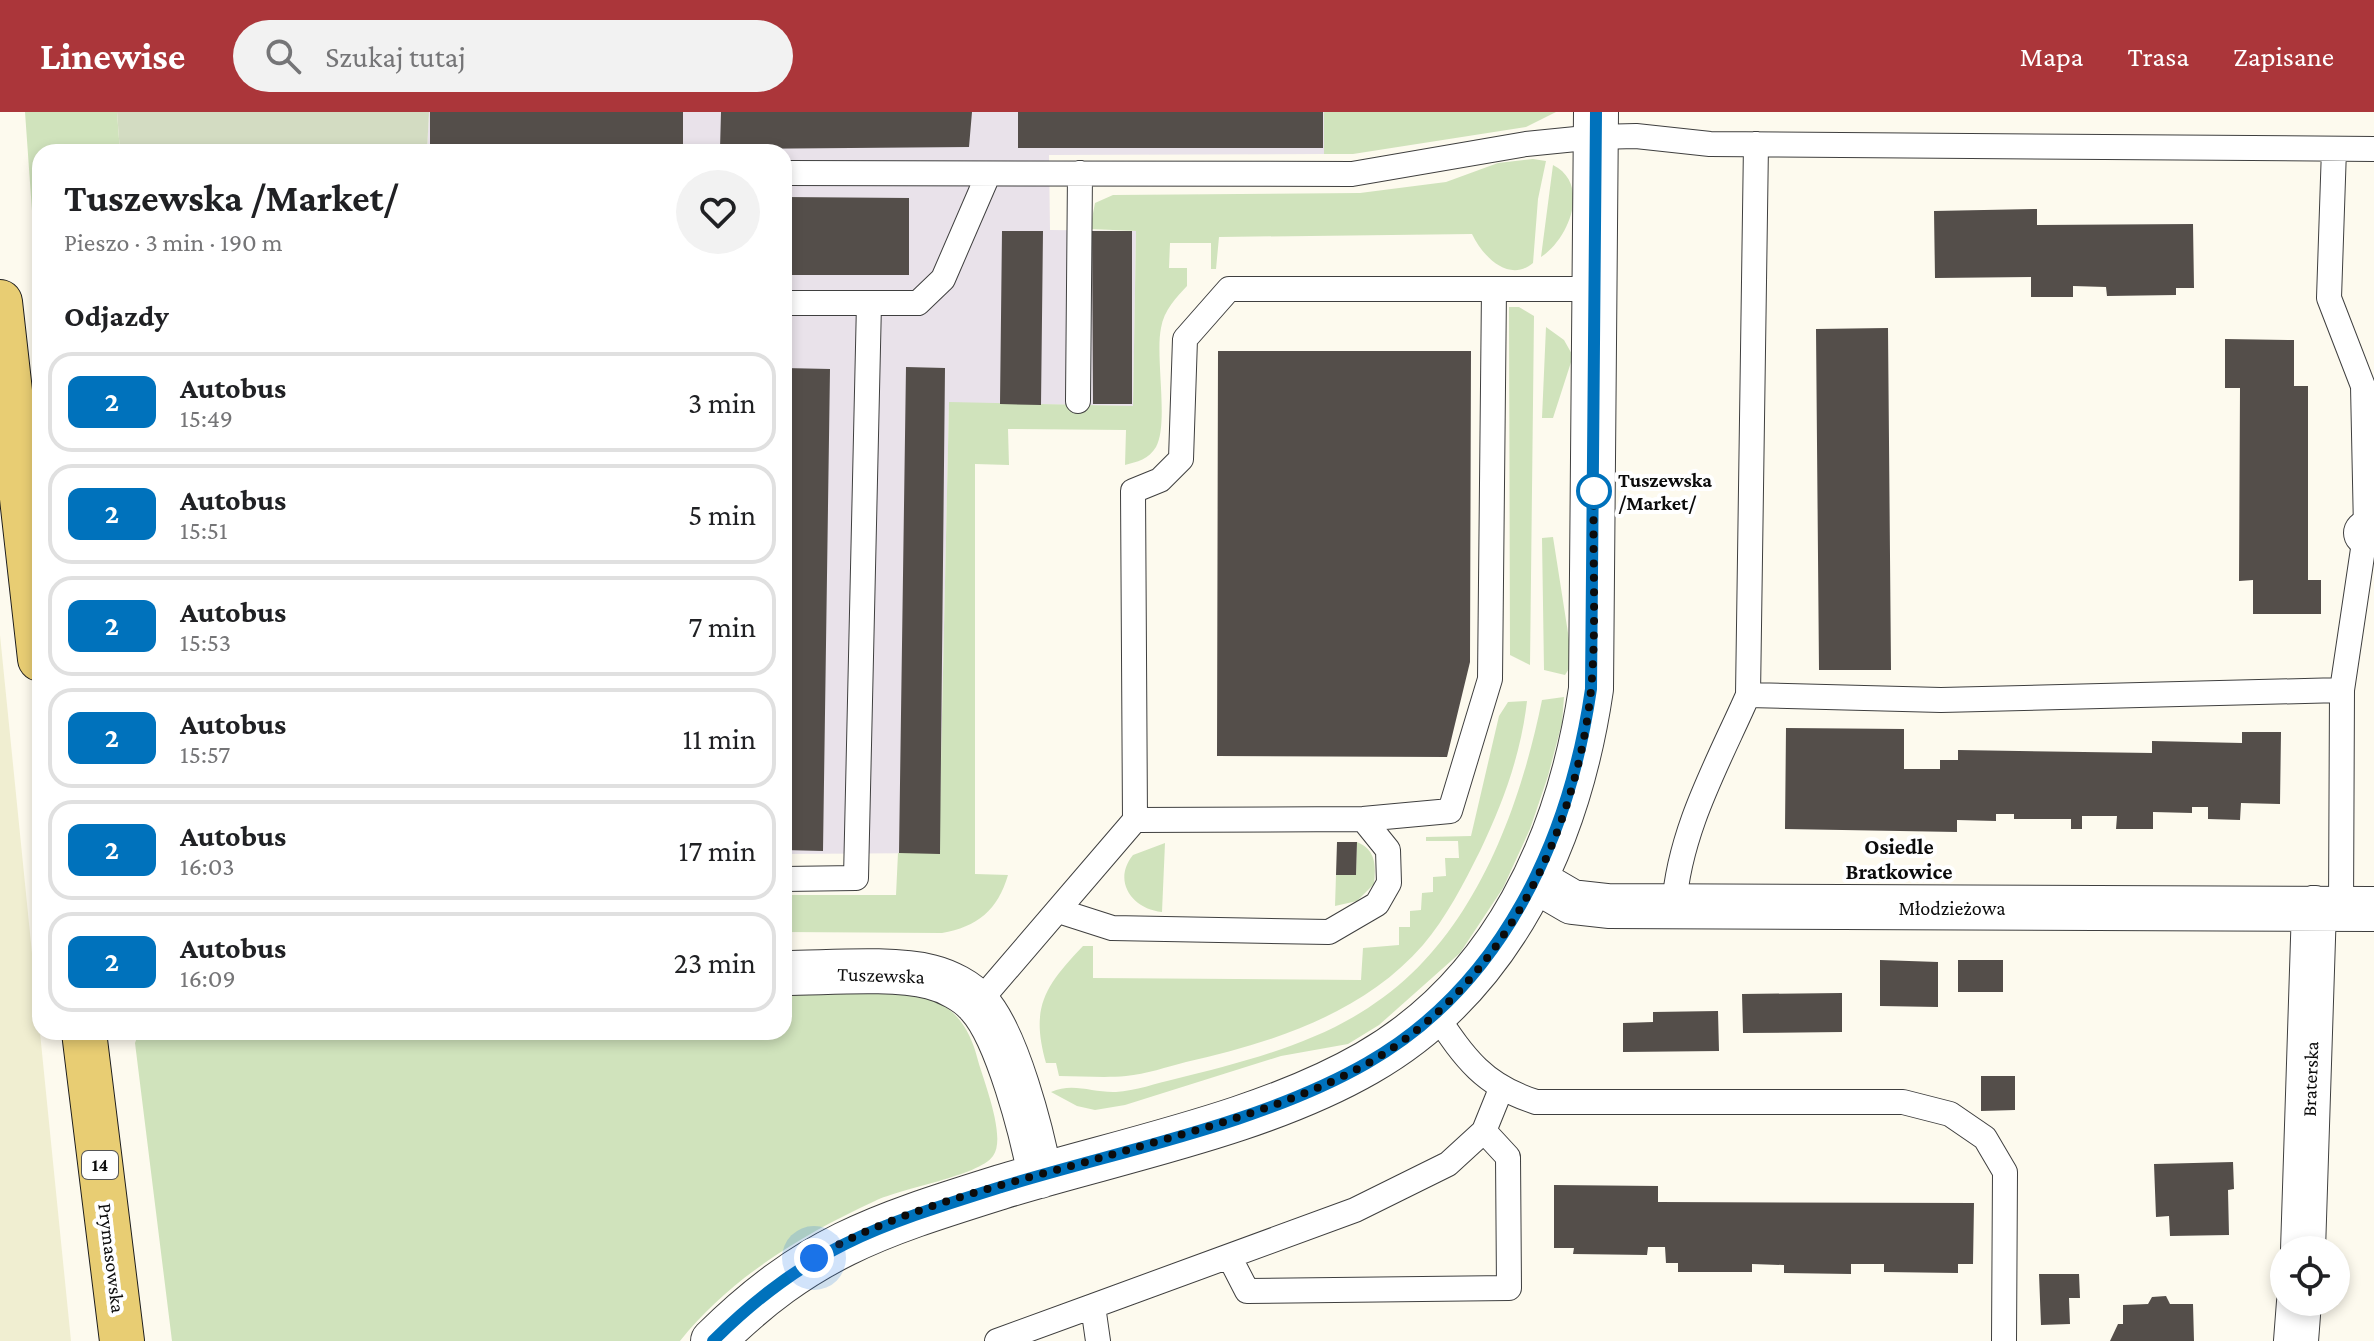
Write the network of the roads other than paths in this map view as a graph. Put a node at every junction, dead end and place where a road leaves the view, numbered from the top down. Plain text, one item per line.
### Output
1 (1596, 124) edge
2 (1756, 144) junction
3 (2334, 149) junction
4 (2374, 149) edge
5 (792, 173) edge
6 (1080, 173) junction
7 (988, 175) junction
8 (1494, 289) junction
9 (1595, 289) junction
10 (0, 302) edge
11 (792, 303) edge
12 (869, 303) junction
13 (1078, 401) dead end
14 (2370, 533) edge
15 (32, 588) edge
16 (2342, 690) junction
17 (1748, 695) junction
18 (1363, 819) junction
19 (1135, 820) junction
20 (792, 879) edge
21 (1536, 881) junction
22 (1674, 907) junction
23 (2343, 909) edge
24 (1059, 911) junction
25 (792, 973) edge
26 (978, 1003) junction
27 (1435, 1014) junction
28 (85, 1040) edge
29 (1501, 1089) junction
30 (1484, 1131) junction
31 (1040, 1176) junction
32 (2305, 1236) edge
33 (1230, 1258) junction
34 (1093, 1306) junction
35 (2298, 1316) edge
36 (122, 1341) edge
37 (713, 1341) edge
38 (997, 1341) edge
39 (1098, 1341) edge
40 (2004, 1341) edge
41 (2296, 1341) edge

1 - 2 lane
1 - 6 lane
1 - 9 street
2 - 3 lane
2 - 17 lane
3 - 4 lane
3 - 14 lane
5 - 7 lane
6 - 7 lane
6 - 13 lane
7 - 12 lane
8 - 9 lane
8 - 18 lane
8 - 19 lane
9 - 21 street
10 - 15 main road
11 - 12 lane
12 - 20 lane
14 - 16 lane
16 - 17 lane
16 - 23 lane
17 - 22 lane
18 - 19 lane
18 - 24 lane
19 - 24 lane
21 - 22 street, Młodzieżowa
21 - 27 street
22 - 23 street, Młodzieżowa
23 - 32 street, Braterska
24 - 26 lane
25 - 26 street, Tuszewska
26 - 31 street, Tuszewska
27 - 29 lane
27 - 31 street
28 - 36 main road, Prymasowska / 14
29 - 30 lane
29 - 40 lane
30 - 33 lane
30 - 33 lane
31 - 37 street
33 - 34 lane
34 - 38 lane
34 - 39 lane
35 - 41 street

